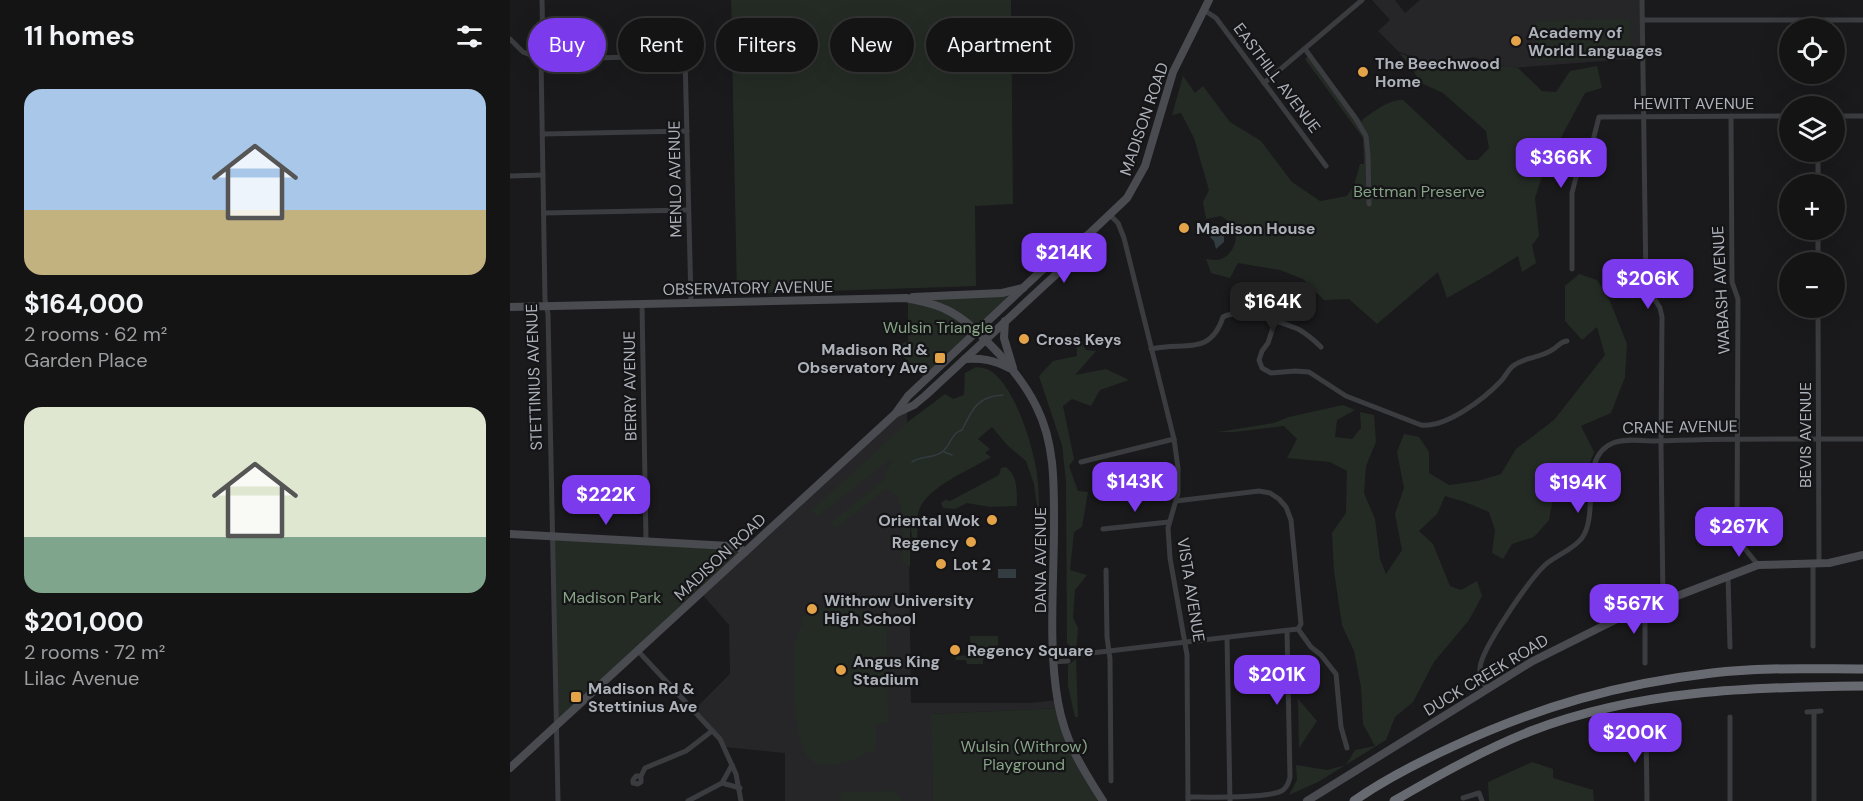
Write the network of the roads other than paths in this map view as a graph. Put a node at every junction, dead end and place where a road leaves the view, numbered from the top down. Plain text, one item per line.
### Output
1 (543, 0) edge
2 (1209, 0) edge
3 (1362, 0) edge
4 (1642, 0) edge
5 (1204, 9) junction
6 (543, 18) edge
7 (1643, 20) junction
8 (1863, 20) edge
9 (510, 39) edge
10 (1305, 49) junction
11 (528, 54) edge
12 (606, 58) edge
13 (541, 72) edge
14 (1264, 83) junction
15 (1731, 116) junction
16 (1779, 116) edge
17 (1845, 116) edge
18 (1863, 116) edge
19 (1644, 117) junction
20 (687, 130) junction
21 (543, 134) junction
22 (1326, 166) dead end
23 (543, 175) junction
24 (510, 176) edge
25 (1369, 204) dead end
26 (688, 210) junction
27 (544, 213) junction
28 (1110, 216) junction
29 (1088, 235) junction
30 (1572, 269) dead end
31 (1039, 273) junction
32 (1024, 287) junction
33 (906, 298) junction
34 (691, 302) junction
35 (642, 304) junction
36 (546, 306) junction
37 (510, 307) edge
38 (1818, 318) edge
39 (1005, 321) junction
40 (1275, 321) junction
41 (976, 332) junction
42 (985, 339) junction
43 (1567, 341) dead end
44 (1321, 347) dead end
45 (1151, 349) junction
46 (965, 358) junction
47 (1013, 370) junction
48 (895, 414) junction
49 (1737, 439) junction
50 (1818, 439) junction
51 (1863, 439) edge
52 (1174, 440) junction
53 (1661, 440) junction
54 (1081, 462) dead end
55 (1176, 501) junction
56 (1168, 522) junction
57 (1103, 529) dead end
58 (510, 534) edge
59 (552, 536) junction
60 (646, 540) junction
61 (745, 552) junction
62 (1863, 555) edge
63 (1816, 563) junction
64 (1758, 565) junction
65 (1106, 570) dead end
66 (1728, 576) junction
67 (1663, 601) junction
68 (1645, 607) junction
69 (1299, 629) junction
70 (1287, 631) junction
71 (1227, 638) junction
72 (1185, 643) junction
73 (1813, 646) dead end
74 (1730, 648) dead end
75 (638, 651) junction
76 (1109, 651) junction
77 (1083, 654) dead end
78 (1068, 661) dead end
79 (1053, 662) junction
80 (1646, 663) dead end
81 (1863, 669) edge
82 (1863, 686) edge
83 (1487, 689) junction
84 (1807, 712) dead end
85 (1730, 717) dead end
86 (557, 726) junction
87 (1646, 727) dead end
88 (712, 731) junction
89 (1347, 748) dead end
90 (732, 765) junction
91 (510, 768) edge
92 (640, 776) dead end
93 (1111, 781) dead end
94 (722, 783) junction
95 (740, 788) junction
96 (1415, 788) junction
97 (1463, 798) dead end
98 (1104, 799) edge
99 (1188, 799) edge
100 (1231, 800) edge
101 (558, 801) edge
102 (688, 801) edge
103 (741, 801) edge
104 (1307, 801) edge
105 (1354, 801) edge
106 (1394, 801) edge
107 (1407, 801) edge
108 (1482, 801) edge
109 (1647, 801) edge
110 (1730, 801) edge
111 (1814, 801) edge

1 - 6 street, STETTINIUS AVENUE
2 - 5 street, MADISON ROAD
3 - 10 street
4 - 7 street
5 - 14 street, EASTHILL AVENUE
5 - 28 street, MADISON ROAD
7 - 8 street
7 - 19 street
9 - 11 street
10 - 14 street
10 - 25 street
12 - 20 street, MENLO AVENUE
13 - 21 street, STETTINIUS AVENUE
14 - 22 street, EASTHILL AVENUE
15 - 16 street, HEWITT AVENUE
15 - 19 street, HEWITT AVENUE
15 - 49 street, WABASH AVENUE
17 - 18 street
19 - 30 street, HEWITT AVENUE
19 - 53 street
20 - 21 street
20 - 26 street, MENLO AVENUE
21 - 23 street, STETTINIUS AVENUE
23 - 24 street
23 - 27 street, STETTINIUS AVENUE
26 - 27 street
26 - 34 street, MENLO AVENUE
27 - 36 street, STETTINIUS AVENUE
28 - 29 street, MADISON ROAD
28 - 45 street, VISTA AVENUE
29 - 31 street, MADISON ROAD
29 - 39 street, MADISON ROAD
31 - 32 street, MADISON ROAD
31 - 42 street
32 - 33 street
32 - 41 street, MADISON ROAD
33 - 34 street, OBSERVATORY AVENUE
33 - 41 street, OBSERVATORY AVENUE
34 - 35 street, OBSERVATORY AVENUE
35 - 36 street, OBSERVATORY AVENUE
35 - 60 street, BERRY AVENUE
36 - 37 street, OBSERVATORY AVENUE
36 - 59 street, STETTINIUS AVENUE
38 - 50 street, BEVIS AVENUE
39 - 42 street, MADISON ROAD
39 - 47 street
40 - 43 street
40 - 44 street
40 - 45 street
41 - 42 street, DANA AVENUE
41 - 48 street, MADISON ROAD
42 - 46 street, MADISON ROAD
42 - 47 street, DANA AVENUE
45 - 52 street, VISTA AVENUE
46 - 47 street
46 - 48 street, MADISON ROAD
47 - 79 street, DANA AVENUE
48 - 61 street, MADISON ROAD
49 - 50 street, CRANE AVENUE
49 - 53 street, CRANE AVENUE
49 - 64 street, WABASH AVENUE
50 - 51 street, CRANE AVENUE
50 - 63 street, BEVIS AVENUE
52 - 54 street
52 - 55 street, VISTA AVENUE
53 - 67 street
53 - 83 street, CRANE AVENUE
55 - 56 street, VISTA AVENUE
55 - 69 street
56 - 57 street
56 - 72 street, VISTA AVENUE
58 - 59 street
59 - 60 street
59 - 86 street, STETTINIUS AVENUE
60 - 61 street
61 - 75 street, MADISON ROAD
62 - 63 street, DUCK CREEK ROAD
63 - 64 street, DUCK CREEK ROAD
63 - 73 street, BEVIS AVENUE
64 - 66 street, DUCK CREEK ROAD
65 - 76 street
66 - 67 street, DUCK CREEK ROAD
66 - 74 street
67 - 68 street, DUCK CREEK ROAD
68 - 80 street
68 - 83 street, DUCK CREEK ROAD
69 - 70 street
69 - 89 street
70 - 71 street
70 - 100 street
71 - 72 street
71 - 100 street
72 - 76 street
72 - 99 street, VISTA AVENUE
75 - 86 street, MADISON ROAD
75 - 88 street
76 - 77 street
76 - 93 street
78 - 79 street
79 - 98 street, DANA AVENUE
81 - 105 highway
82 - 96 highway
83 - 104 street, DUCK CREEK ROAD
84 - 111 street
85 - 110 street
86 - 91 street, MADISON ROAD
86 - 101 street, STETTINIUS AVENUE
87 - 109 street
88 - 90 street
88 - 92 street
90 - 94 street
90 - 95 street
94 - 95 street
94 - 102 street
95 - 103 street
96 - 106 highway
96 - 107 highway
97 - 108 street
99 - 100 street

